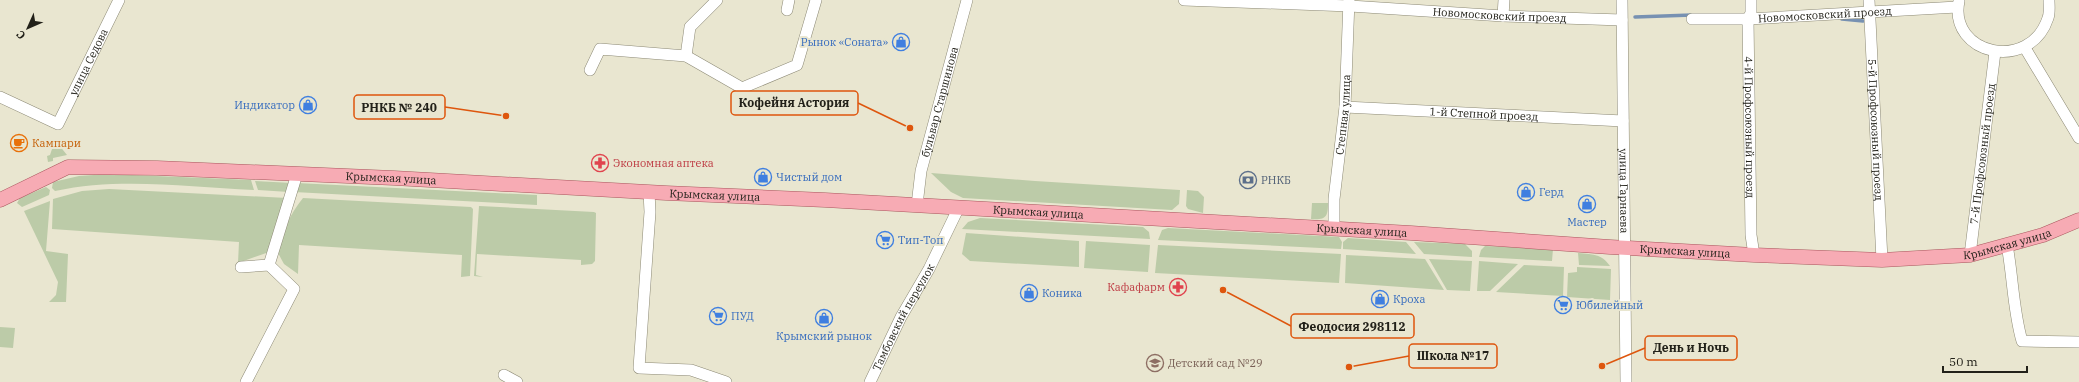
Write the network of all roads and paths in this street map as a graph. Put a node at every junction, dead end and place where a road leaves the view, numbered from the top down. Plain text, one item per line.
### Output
1 (119, 0) edge
2 (717, 0) edge
3 (816, 0) edge
4 (967, 0) edge
5 (1184, 0) edge
6 (1504, 0) edge
7 (1622, 0) edge
8 (1751, 0) edge
9 (1869, 0) edge
10 (2049, 0) edge
11 (1349, 3) edge
12 (1958, 4) edge
13 (1870, 14) junction
14 (1503, 16) junction
15 (1692, 19) dead end
16 (1748, 19) junction
17 (1622, 20) junction
18 (2025, 48) junction
19 (1995, 52) junction
20 (686, 56) junction
21 (590, 70) dead end
22 (0, 97) edge
23 (1345, 107) junction
24 (1623, 121) junction
25 (2079, 138) edge
26 (297, 174) junction
27 (649, 192) junction
28 (0, 200) edge
29 (917, 205) junction
30 (958, 208) junction
31 (2079, 220) edge
32 (1334, 230) junction
33 (2007, 245) junction
34 (1624, 248) junction
35 (1970, 255) junction
36 (1754, 256) junction
37 (1882, 260) junction
38 (269, 265) junction
39 (240, 267) dead end
40 (2079, 342) edge
41 (504, 375) dead end
42 (246, 382) edge
43 (517, 382) edge
44 (726, 382) edge
45 (870, 382) edge
46 (1626, 382) edge

1 - 22 street, улица Седова
2 - 20 street
3 - 20 street
4 - 29 street, бульвар Старшинова
5 - 11 street, Новомосковский проезд
6 - 14 street
7 - 17 street, улица Гарнаева
8 - 16 street, 4-й Профсоюзный проезд
9 - 13 street, 5-й Профсоюзный проезд
10 - 18 street
11 - 14 street, Новомосковский проезд
11 - 23 street, Степная улица
12 - 13 street, Новомосковский проезд
12 - 19 street
13 - 16 street, Новомосковский проезд
13 - 37 street, 5-й Профсоюзный проезд
14 - 17 street, Новомосковский проезд
15 - 16 street, Новомосковский проезд
16 - 36 street, 4-й Профсоюзный проезд
17 - 24 street, улица Гарнаева
18 - 19 street
18 - 25 street
19 - 35 street, 7-й Профсоюзный проезд
20 - 21 street
23 - 24 street, 1-й Степной проезд
23 - 32 street, Степная улица
24 - 34 street, улица Гарнаева
26 - 27 main road, Крымская улица
26 - 28 main road, Крымская улица
26 - 38 street
27 - 29 main road, Крымская улица
27 - 44 street
29 - 30 main road, Крымская улица
30 - 32 main road, Крымская улица
30 - 45 street, Тамбовский переулок
31 - 33 main road, Крымская улица
32 - 34 main road, Крымская улица
33 - 35 main road, Крымская улица
33 - 40 street
34 - 36 main road, Крымская улица
34 - 46 street, улица Гарнаева
35 - 37 main road, Крымская улица
36 - 37 main road, Крымская улица
38 - 39 street
38 - 42 street
41 - 43 street

